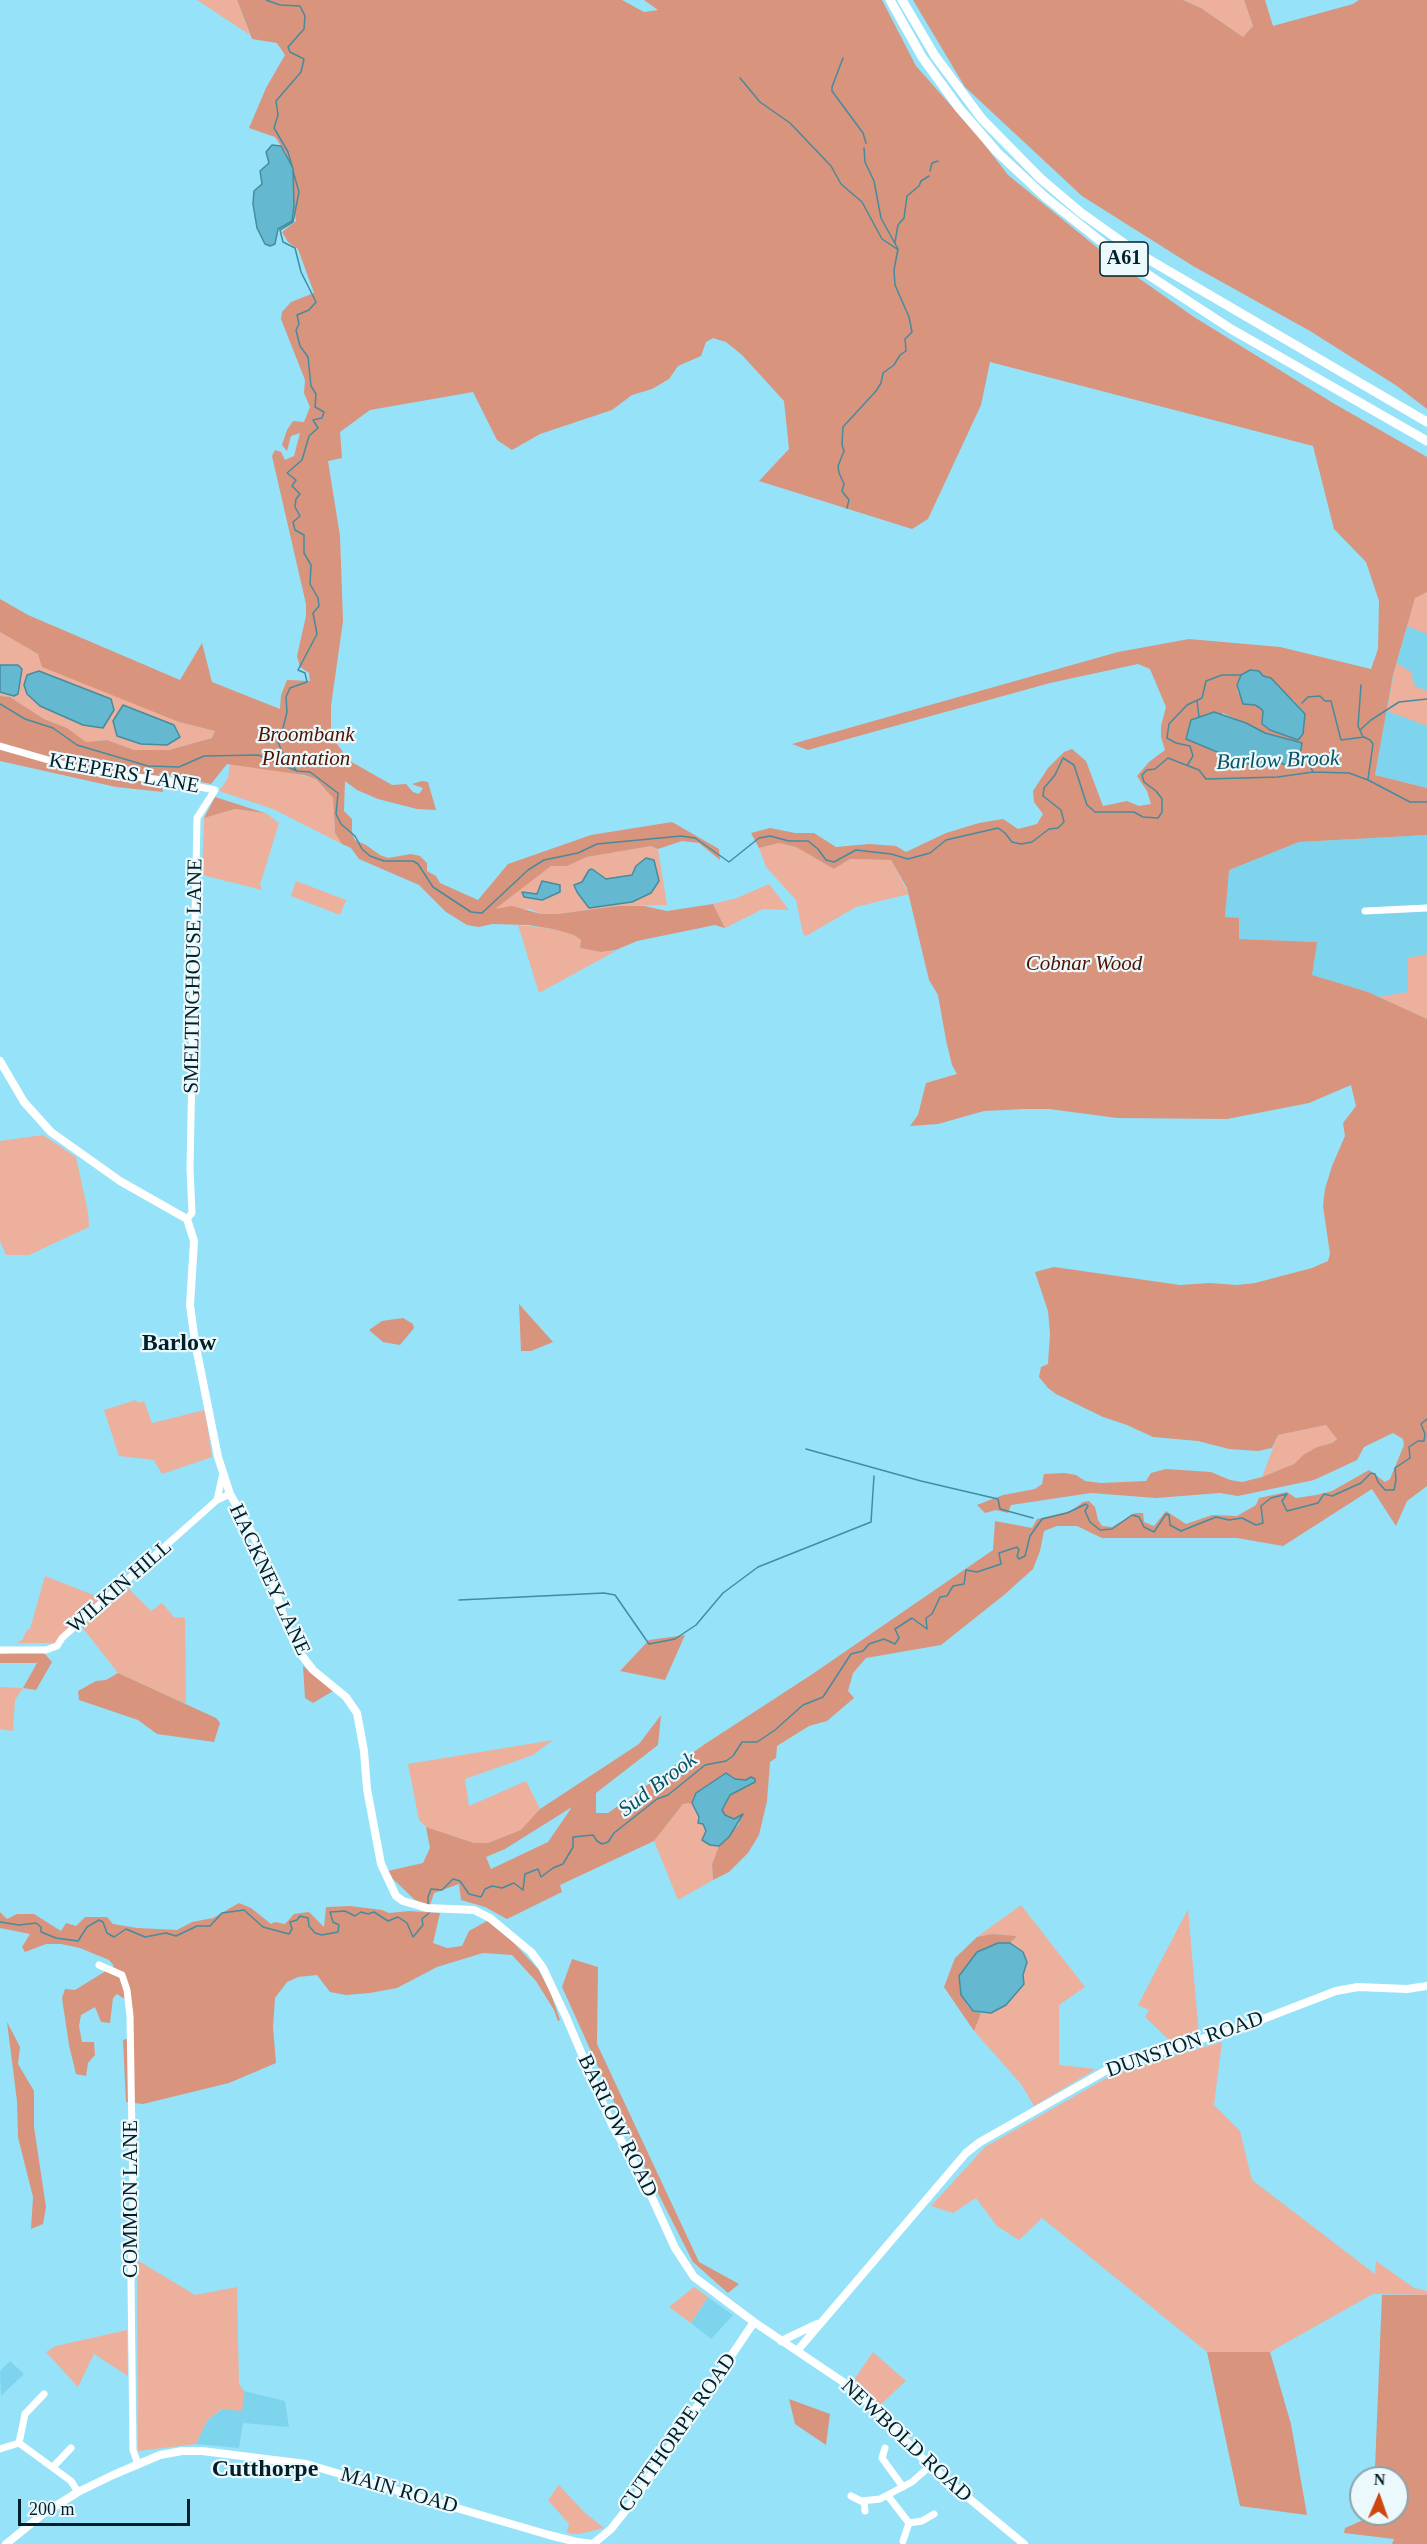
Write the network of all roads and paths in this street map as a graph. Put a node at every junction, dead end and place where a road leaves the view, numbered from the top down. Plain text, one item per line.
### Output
1 (890, 0) edge
2 (902, 0) edge
3 (1427, 422) edge
4 (1427, 441) edge
5 (0, 746) edge
6 (215, 790) joint
7 (1427, 908) edge
8 (1365, 911) dead end
9 (0, 1061) edge
10 (187, 1220) junction
11 (223, 1473) junction
12 (230, 1494) junction
13 (217, 1500) junction
14 (0, 1650) edge
15 (460, 1908) joint
16 (99, 1965) dead end
17 (1427, 1986) edge
18 (754, 2322) junction
19 (820, 2322) junction
20 (781, 2341) junction
21 (797, 2351) junction
22 (44, 2394) dead end
23 (20, 2443) junction
24 (0, 2448) edge
25 (71, 2448) dead end
26 (885, 2448) dead end
27 (133, 2450) junction
28 (138, 2464) junction
29 (930, 2466) junction
30 (52, 2467) junction
31 (128, 2469) junction
32 (903, 2487) junction
33 (78, 2492) junction
34 (852, 2496) dead end
35 (888, 2496) junction
36 (864, 2501) junction
37 (865, 2511) dead end
38 (935, 2512) dead end
39 (909, 2523) junction
40 (893, 2538) dead end
41 (598, 2541) joint
42 (903, 2542) edge
43 (6, 2544) edge
44 (1024, 2544) edge

1 - 4 highway, A61
2 - 3 highway, A61
5 - 6 street, KEEPERS LANE
6 - 10 street, SMELTINGHOUSE LANE
7 - 8 street
9 - 10 main road
10 - 11 main road, HACKNEY LANE
11 - 12 main road, HACKNEY LANE
11 - 13 street
12 - 13 street, WILKIN HILL
12 - 15 main road, HACKNEY LANE
13 - 14 street, WILKIN HILL
15 - 18 main road, BARLOW ROAD
16 - 27 street, COMMON LANE
17 - 19 main road, DUNSTON ROAD
18 - 20 main road, NEWBOLD ROAD
18 - 41 main road, CUTTHORPE ROAD
19 - 20 main road, DUNSTON ROAD
19 - 21 main road, DUNSTON ROAD
20 - 21 main road, NEWBOLD ROAD
21 - 29 main road, NEWBOLD ROAD
22 - 23 street
23 - 24 street
23 - 30 street
25 - 30 street
26 - 32 street
27 - 28 street, COMMON LANE
27 - 31 street, COMMON LANE
28 - 31 main road, MAIN ROAD
28 - 41 main road, MAIN ROAD
29 - 32 street
29 - 44 main road, NEWBOLD ROAD
30 - 33 street
31 - 33 main road, MAIN ROAD
32 - 35 street
33 - 43 main road, MAIN ROAD
34 - 36 street
35 - 36 street
35 - 39 street
36 - 37 street
38 - 39 street
39 - 42 street
40 - 42 street

